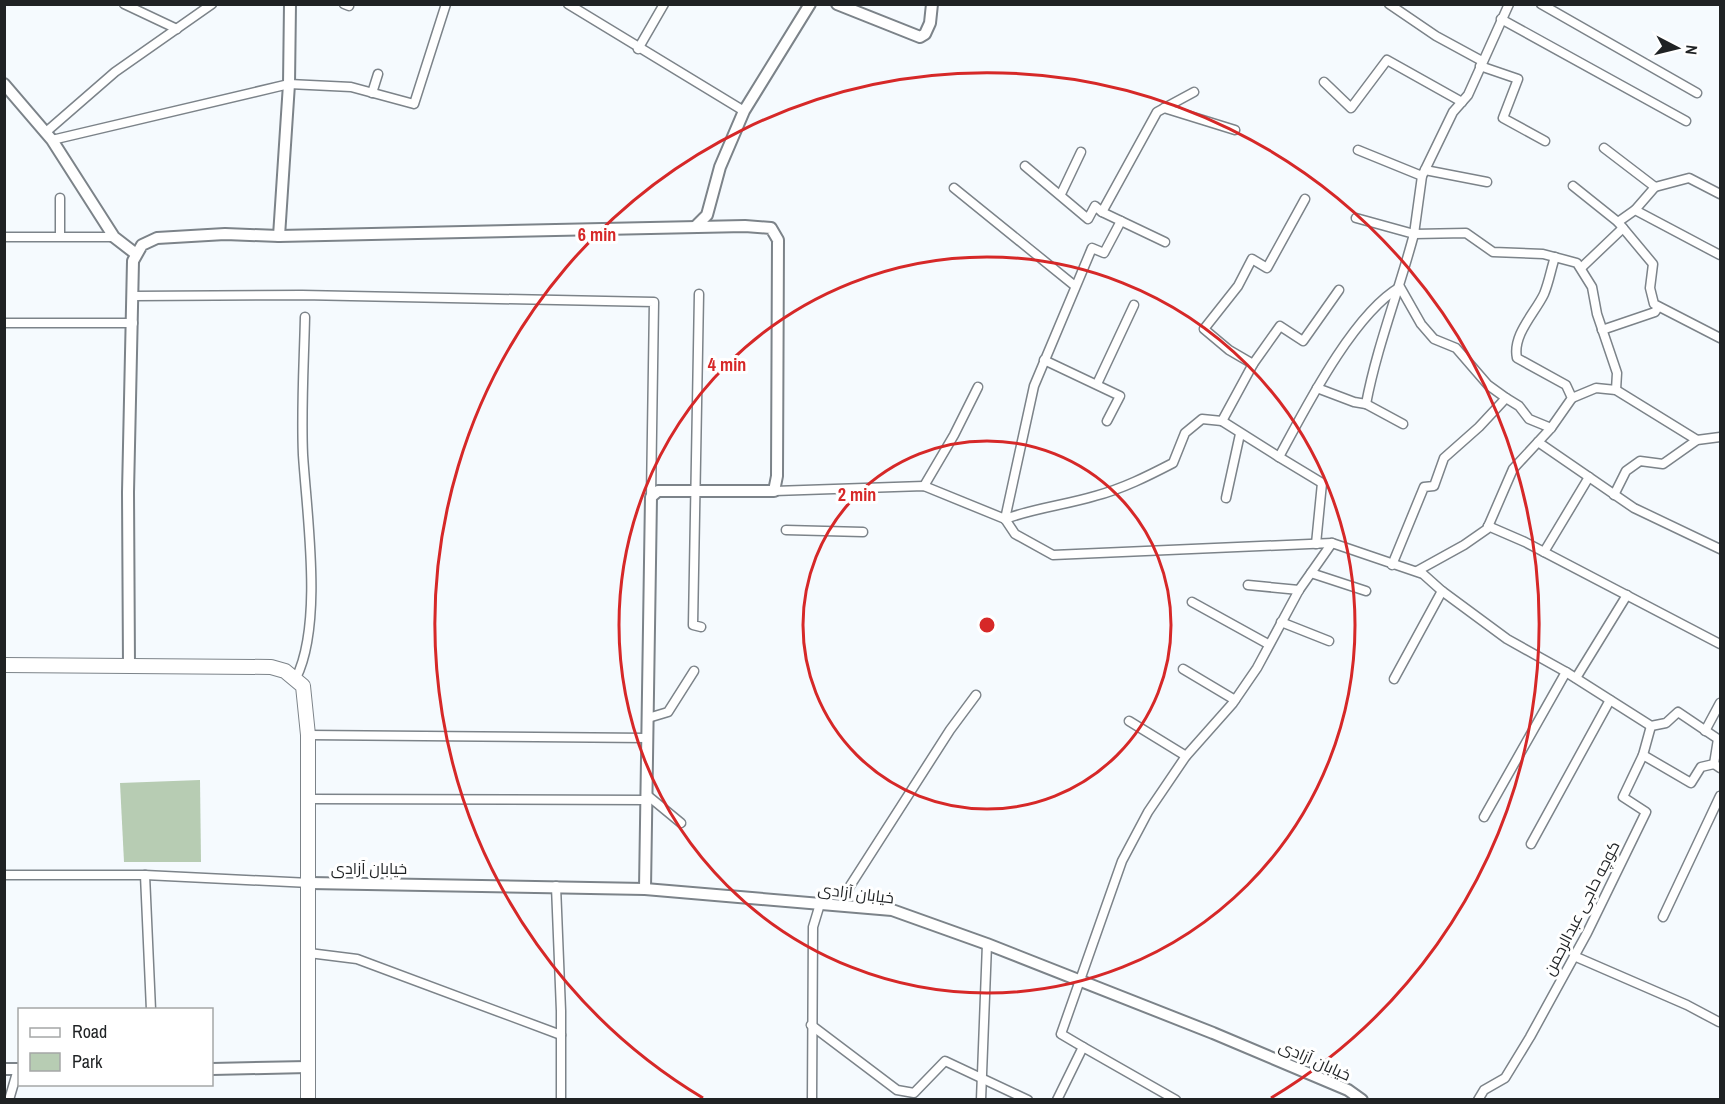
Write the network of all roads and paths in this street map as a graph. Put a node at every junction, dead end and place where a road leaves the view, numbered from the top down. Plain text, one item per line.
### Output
1 (124, 4) edge
2 (212, 4) edge
3 (290, 4) edge
4 (446, 4) edge
5 (664, 4) edge
6 (810, 4) edge
7 (837, 4) edge
8 (932, 4) edge
9 (1389, 4) edge
10 (1509, 4) edge
11 (1541, 4) edge
12 (570, 5) edge
13 (1501, 20) junction
14 (177, 29) junction
15 (638, 49) junction
16 (1481, 63) junction
17 (378, 74) dead end
18 (1324, 82) dead end
19 (4, 84) edge
20 (289, 84) junction
21 (372, 93) junction
22 (1194, 93) dead end
23 (1697, 93) dead end
24 (1462, 102) junction
25 (1164, 108) junction
26 (744, 111) junction
27 (1686, 121) dead end
28 (1235, 130) dead end
29 (49, 136) junction
30 (1545, 141) dead end
31 (1604, 148) dead end
32 (1358, 150) dead end
33 (1081, 152) dead end
34 (1025, 166) dead end
35 (1424, 173) junction
36 (1487, 183) dead end
37 (1573, 186) dead end
38 (954, 188) dead end
39 (1655, 188) junction
40 (1720, 194) edge
41 (1061, 195) junction
42 (60, 198) dead end
43 (1305, 199) dead end
44 (1635, 210) junction
45 (1102, 212) junction
46 (707, 215) junction
47 (1356, 218) dead end
48 (1121, 221) junction
49 (1620, 225) junction
50 (717, 226) junction
51 (695, 227) junction
52 (1414, 234) junction
53 (60, 236) junction
54 (279, 236) junction
55 (4, 237) edge
56 (114, 237) junction
57 (1165, 242) dead end
58 (136, 254) junction
59 (1720, 255) edge
60 (1555, 257) junction
61 (1581, 268) junction
62 (1075, 286) junction
63 (1400, 287) junction
64 (1339, 290) dead end
65 (699, 294) dead end
66 (133, 296) junction
67 (1134, 305) dead end
68 (1658, 307) junction
69 (305, 317) dead end
70 (4, 323) edge
71 (134, 323) junction
72 (1602, 330) junction
73 (1720, 338) edge
74 (1044, 360) junction
75 (1253, 364) junction
76 (1097, 384) junction
77 (978, 387) dead end
78 (1317, 388) junction
79 (1616, 390) junction
80 (1506, 398) junction
81 (1572, 398) junction
82 (1366, 404) junction
83 (1107, 421) dead end
84 (1222, 421) junction
85 (1403, 424) dead end
86 (1551, 428) junction
87 (1240, 434) junction
88 (1720, 437) edge
89 (1697, 440) junction
90 (1538, 442) junction
91 (1279, 457) junction
92 (1589, 477) junction
93 (924, 486) junction
94 (774, 491) junction
95 (695, 492) junction
96 (1614, 495) junction
97 (651, 497) junction
98 (1226, 498) dead end
99 (1005, 519) junction
100 (1488, 526) junction
101 (786, 530) dead end
102 (862, 532) dead end
103 (1332, 543) junction
104 (1316, 544) junction
105 (1720, 549) edge
106 (1544, 552) junction
107 (1392, 565) junction
108 (1417, 571) junction
109 (1311, 573) junction
110 (1248, 585) dead end
111 (1299, 590) junction
112 (1366, 591) dead end
113 (1442, 591) junction
114 (1627, 595) junction
115 (1192, 602) dead end
116 (1281, 621) junction
117 (701, 627) dead end
118 (1329, 641) dead end
119 (1268, 644) junction
120 (1720, 644) edge
121 (4, 665) edge
122 (129, 666) junction
123 (1183, 669) dead end
124 (694, 671) dead end
125 (1566, 672) junction
126 (296, 678) junction
127 (1576, 678) junction
128 (1394, 679) dead end
129 (976, 695) dead end
130 (1235, 700) junction
131 (1610, 700) junction
132 (1720, 703) edge
133 (648, 718) junction
134 (1129, 721) dead end
135 (1651, 726) junction
136 (1705, 731) junction
137 (308, 735) junction
138 (648, 738) junction
139 (1643, 755) junction
140 (1186, 756) junction
141 (1717, 766) edge
142 (1720, 796) edge
143 (647, 798) junction
144 (308, 799) junction
145 (1484, 817) dead end
146 (681, 824) dead end
147 (1531, 843) dead end
148 (4, 874) edge
149 (145, 875) junction
150 (310, 883) junction
151 (556, 886) junction
152 (645, 889) junction
153 (820, 904) junction
154 (842, 905) junction
155 (1663, 917) dead end
156 (987, 944) junction
157 (309, 953) junction
158 (1574, 956) junction
159 (1078, 980) junction
160 (151, 1008) edge
161 (1719, 1022) dead end
162 (811, 1025) junction
163 (561, 1035) junction
164 (1083, 1047) junction
165 (308, 1067) junction
166 (213, 1069) edge
167 (18, 1072) edge
168 (982, 1078) junction
169 (9, 1100) edge
170 (308, 1100) edge
171 (561, 1100) edge
172 (812, 1100) edge
173 (981, 1100) edge
174 (1028, 1100) edge
175 (1057, 1100) edge
176 (1176, 1100) edge
177 (1362, 1100) edge
178 (1478, 1100) edge

1 - 14 street
2 - 14 street
3 - 20 street
4 - 21 street
5 - 15 street
6 - 26 street
7 - 8 street
9 - 16 street
10 - 13 street
11 - 23 street
12 - 15 street
13 - 16 street
13 - 27 street
14 - 29 street
15 - 26 street
16 - 24 street
16 - 30 street
17 - 21 street
18 - 24 street
19 - 29 street
20 - 21 street
20 - 29 street
20 - 54 street
22 - 25 street
24 - 35 street
25 - 28 street
25 - 45 street
26 - 46 street
29 - 56 street
31 - 39 street
32 - 35 street
33 - 41 street
34 - 41 street
35 - 36 street
35 - 52 street
37 - 49 street
38 - 62 street
39 - 40 street
39 - 44 street
41 - 45 street
42 - 53 street
43 - 75 street
44 - 49 street
44 - 59 street
45 - 48 street
46 - 50 street
46 - 51 street
47 - 52 street
48 - 57 street
48 - 62 street
49 - 61 street
49 - 68 street
50 - 51 street
50 - 94 street
51 - 54 street
52 - 60 street
52 - 63 street
53 - 55 street
53 - 56 street
54 - 58 street
56 - 58 street
58 - 66 street
60 - 61 street
60 - 81 street
61 - 72 street
62 - 74 street
63 - 78 street
63 - 80 street
63 - 82 street
64 - 75 street
65 - 95 street
66 - 71 street
66 - 97 street
67 - 76 street
68 - 72 street
68 - 73 street
69 - 126 street
70 - 71 street
71 - 122 street
72 - 79 street
74 - 76 street
74 - 99 street
75 - 84 street
76 - 83 street
77 - 93 street
78 - 82 street
78 - 91 street
79 - 81 street
79 - 89 street
80 - 86 street
80 - 107 street
81 - 86 street
82 - 85 street
84 - 87 street
84 - 99 street
86 - 90 street
87 - 91 street
87 - 98 street
88 - 89 street
89 - 96 street
90 - 92 street
90 - 100 street
91 - 104 street
92 - 96 street
92 - 106 street
93 - 94 street
93 - 99 street
94 - 95 street
95 - 97 street
95 - 117 street
96 - 105 street
97 - 133 street
99 - 104 street
100 - 106 street
100 - 108 street
101 - 102 street
103 - 104 street
103 - 107 street
103 - 109 street
106 - 114 street
107 - 108 street
108 - 113 street
109 - 111 street
109 - 112 street
110 - 111 street
111 - 116 street
113 - 125 street
113 - 128 street
114 - 120 street
114 - 127 street
115 - 119 street
116 - 118 street
116 - 119 street
119 - 130 street
121 - 122 highway
122 - 126 highway
123 - 130 street
124 - 133 street
125 - 127 street
125 - 145 street
126 - 137 highway
127 - 131 street
129 - 154 street
130 - 140 street
131 - 135 street
131 - 147 street
132 - 136 street
133 - 138 street
134 - 140 street
135 - 136 street
135 - 139 street, کوچه حاجی عبدالرحمن
136 - 141 street
137 - 138 street
137 - 144 highway
138 - 143 street
139 - 141 street
139 - 158 street, کوچه حاجی عبدالرحمن
140 - 159 street
142 - 155 street
143 - 144 street
143 - 146 street
143 - 152 street
144 - 150 highway
148 - 149 street
149 - 150 street
149 - 160 street
150 - 151 street, خیابان آزادی
150 - 157 highway
151 - 152 street, خیابان آزادی
151 - 163 street
152 - 153 street, خیابان آزادی
153 - 154 street, خیابان آزادی
153 - 162 street
154 - 156 street, خیابان آزادی
156 - 159 street, خیابان آزادی
156 - 168 street
157 - 163 street
157 - 165 highway
158 - 161 street
158 - 178 street, کوچه حاجی عبدالرحمن
159 - 164 street
159 - 177 street, خیابان آزادی
162 - 168 street
162 - 172 street
163 - 171 street
164 - 175 street
164 - 176 street
165 - 166 street
165 - 170 highway
167 - 169 street
168 - 173 street
168 - 174 street

